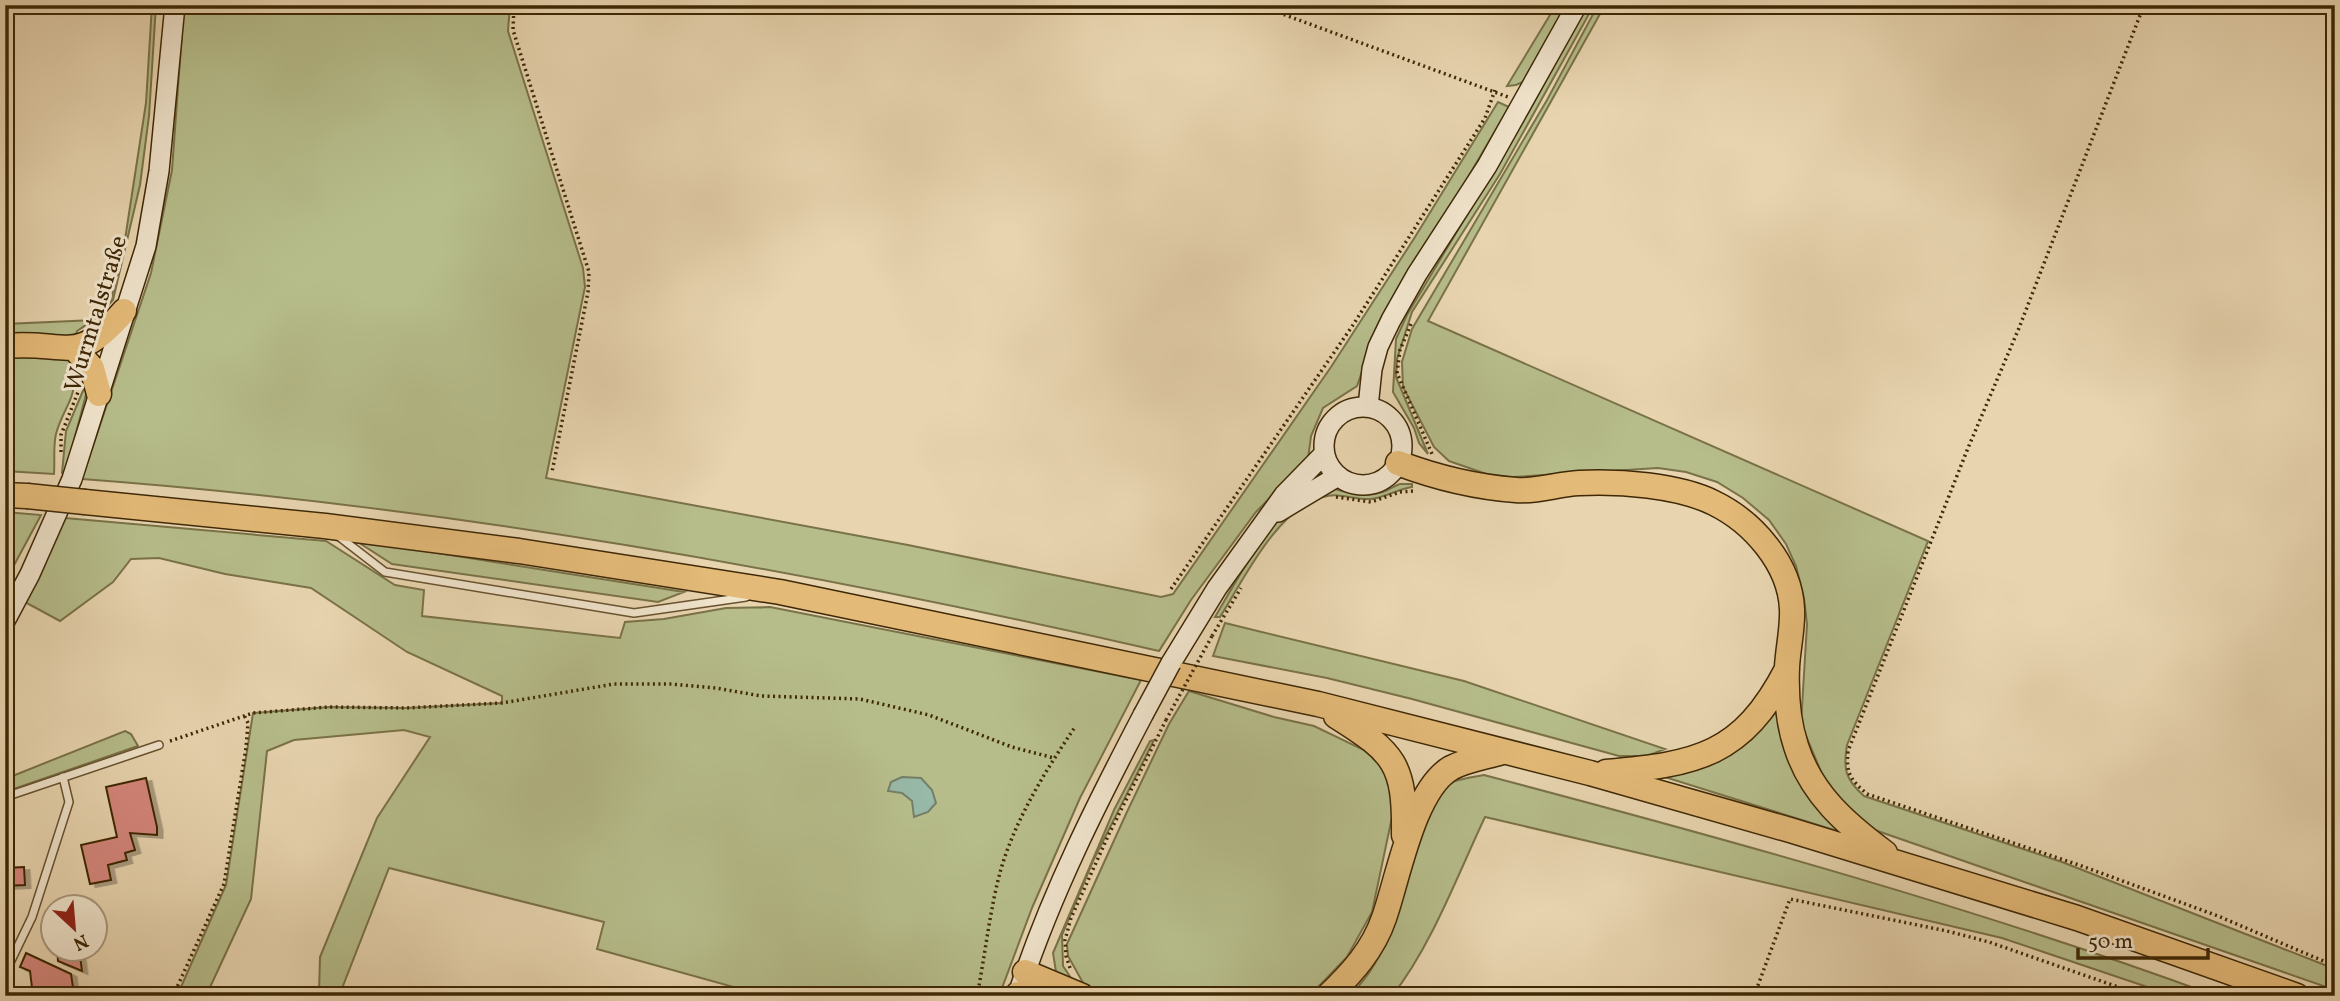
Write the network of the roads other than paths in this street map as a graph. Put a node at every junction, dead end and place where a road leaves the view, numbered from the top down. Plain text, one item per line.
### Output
1 (175, 5) edge
2 (1577, 5) edge
3 (124, 311) junction
4 (5, 346) edge
5 (75, 349) junction
6 (89, 390) junction
7 (1367, 407) junction
8 (1324, 454) junction
9 (1398, 463) junction
10 (1338, 476) junction
11 (16, 495) edge
12 (1266, 520) junction
13 (325, 526) junction
14 (780, 592) junction
15 (5, 621) edge
16 (1787, 668) junction
17 (1318, 704) junction
18 (159, 745) road end
19 (1504, 752) junction
20 (1590, 773) junction
21 (63, 777) junction
22 (5, 797) edge
23 (1404, 846) junction
24 (1898, 863) junction
25 (5, 973) edge
26 (1020, 989) edge
27 (1082, 996) edge
28 (1328, 996) edge
29 (2297, 996) edge

1 - 3 main road, Wurmtalstraße
2 - 7 main road
3 - 5 highway
3 - 6 main road, Wurmtalstraße
4 - 5 highway
5 - 6 highway
6 - 15 main road, Wurmtalstraße
7 - 8 main road
7 - 9 main road
8 - 10 main road
8 - 12 main road
9 - 10 main road
9 - 16 highway
10 - 12 main road
11 - 13 highway, bridge
12 - 26 main road, bridge
13 - 14 highway
13 - 14 lane
14 - 17 highway
16 - 20 highway
16 - 24 highway
17 - 19 highway
17 - 23 highway
18 - 21 lane
19 - 20 highway
19 - 23 highway
20 - 24 highway
21 - 22 lane
21 - 25 lane
23 - 28 highway
24 - 29 highway
26 - 27 highway

